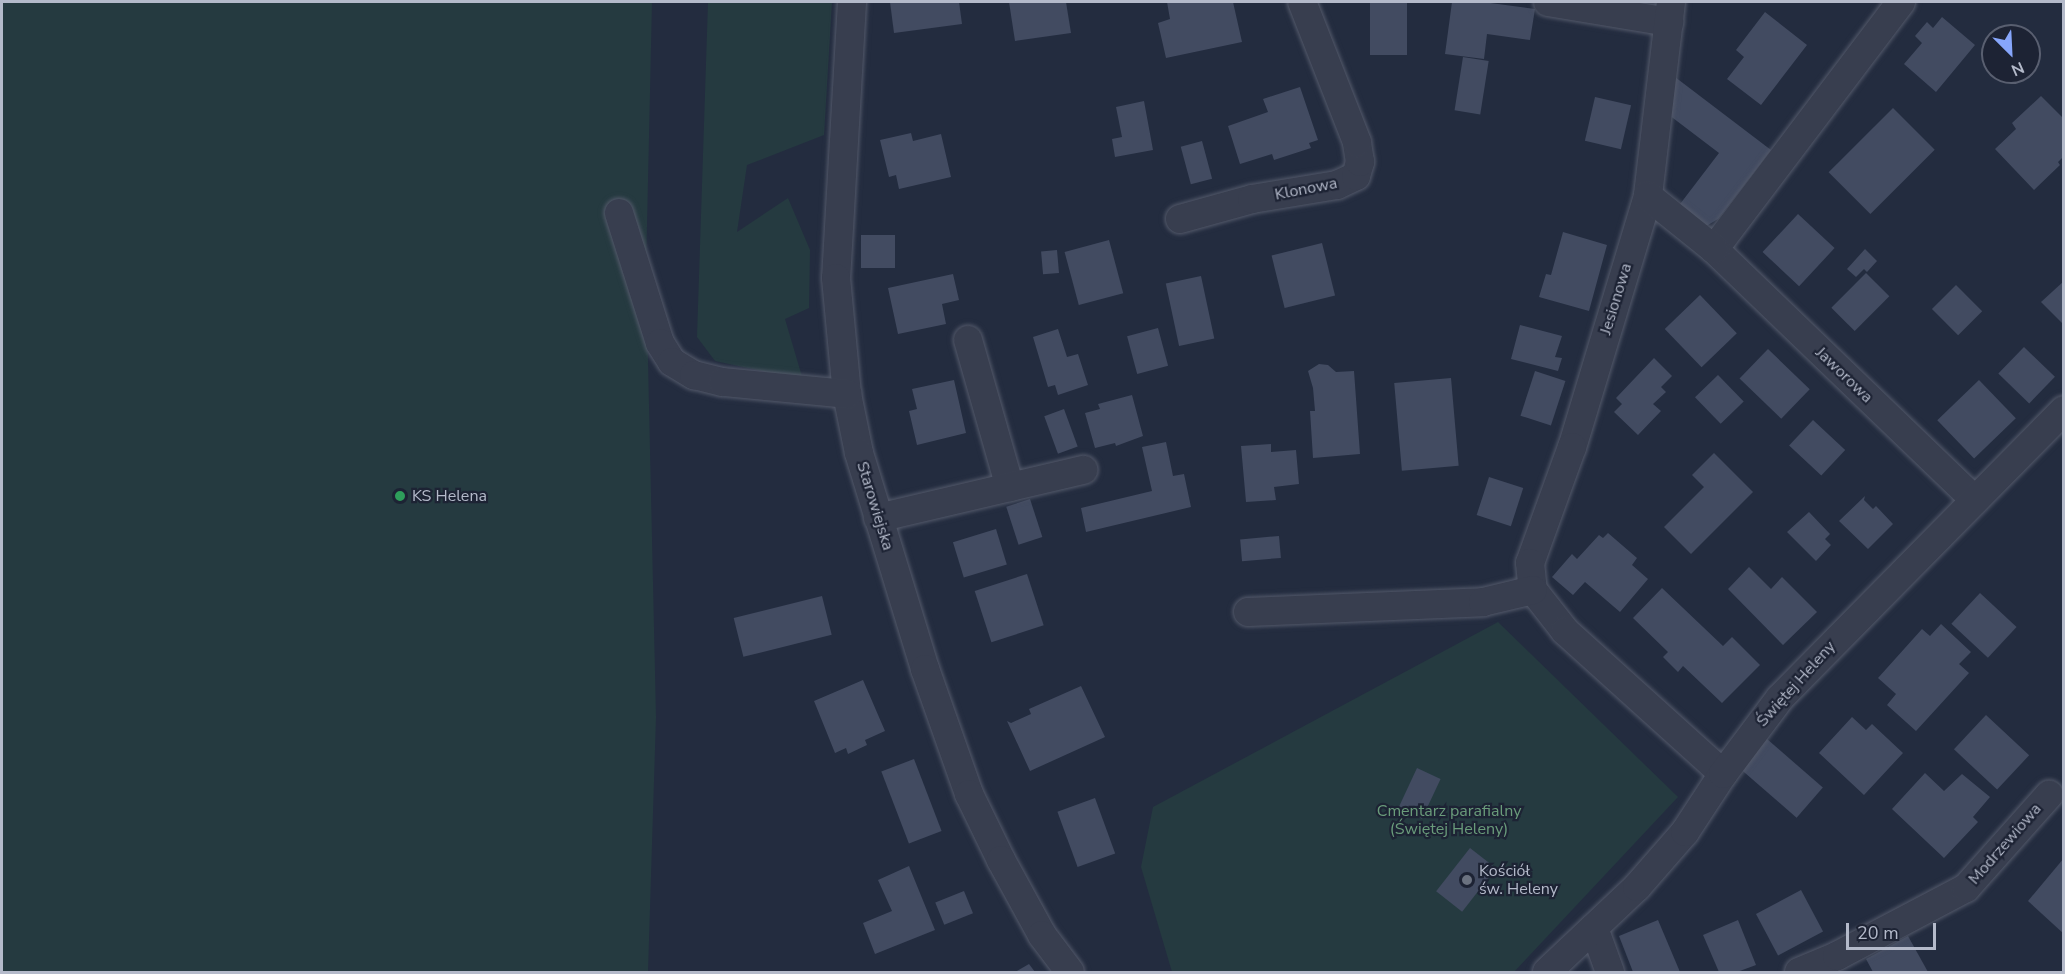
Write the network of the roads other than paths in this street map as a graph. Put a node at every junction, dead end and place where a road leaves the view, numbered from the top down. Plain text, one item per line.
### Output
1 (852, 2) edge
2 (1302, 2) edge
3 (1548, 2) edge
4 (1901, 2) edge
5 (1670, 12) edge
6 (1648, 196) junction
7 (619, 213) dead end
8 (1180, 219) dead end
9 (1714, 249) junction
10 (968, 340) dead end
11 (847, 394) junction
12 (2064, 410) edge
13 (1083, 470) dead end
14 (1010, 487) junction
15 (1975, 500) junction
16 (878, 518) junction
17 (1533, 590) junction
18 (1248, 612) dead end
19 (1723, 774) junction
20 (2049, 795) dead end
21 (1594, 928) junction
22 (1070, 972) edge
23 (1547, 972) edge
24 (1611, 972) edge
25 (1798, 972) edge

1 - 11 street, Starowiejska
2 - 8 street, Klonowa
3 - 5 street
4 - 9 street
5 - 6 street, Jesionowa
6 - 9 street, Jaworowa
6 - 17 street, Jesionowa
7 - 11 street
9 - 15 street, Jaworowa
10 - 14 street
11 - 16 street, Starowiejska
12 - 15 street, Świętej Heleny
13 - 14 street
14 - 16 street
15 - 19 street, Świętej Heleny
16 - 22 street, Starowiejska
17 - 18 street
17 - 19 street
19 - 21 street, Świętej Heleny
20 - 25 street, Modrzewiowa
21 - 23 street, Świętej Heleny
21 - 24 street

